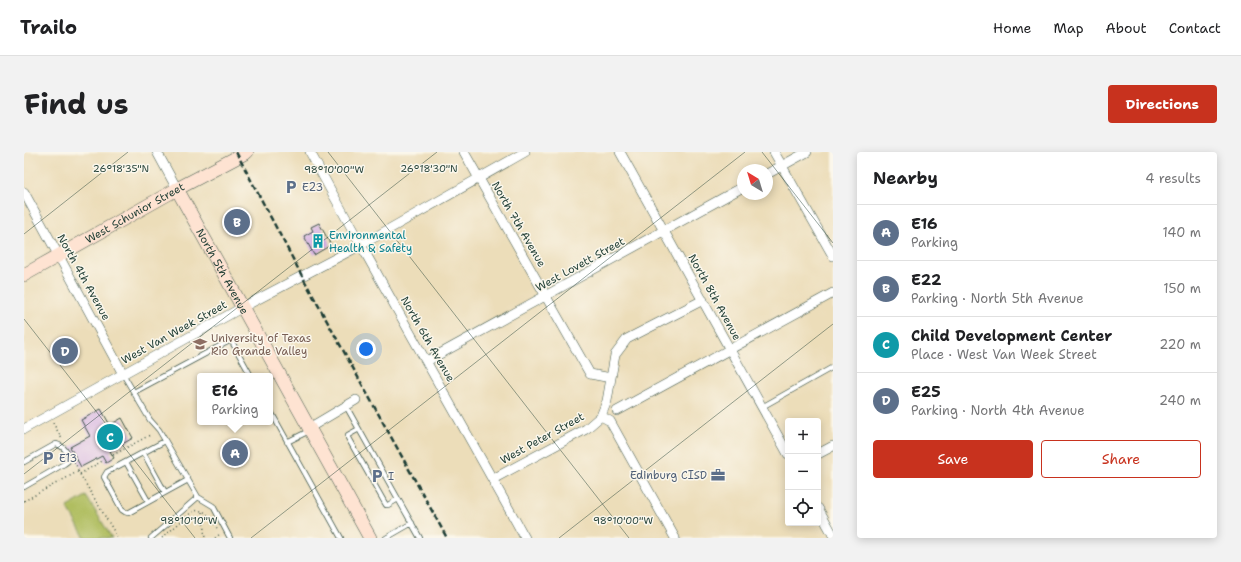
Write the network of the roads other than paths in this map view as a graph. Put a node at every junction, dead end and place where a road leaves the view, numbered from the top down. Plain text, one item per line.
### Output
1 (157, 152) edge
2 (247, 152) edge
3 (310, 152) edge
4 (464, 152) edge
5 (525, 152) edge
6 (620, 152) edge
7 (774, 152) edge
8 (807, 152) edge
9 (782, 166) junction
10 (773, 171) edge
11 (479, 178) junction
12 (177, 189) junction
13 (737, 190) edge
14 (24, 192) edge
15 (665, 231) junction
16 (360, 245) junction
17 (58, 256) junction
18 (833, 256) edge
19 (24, 275) edge
20 (833, 293) edge
21 (547, 296) junction
22 (703, 300) junction
23 (243, 308) junction
24 (731, 350) junction
25 (427, 361) junction
26 (833, 367) edge
27 (249, 373) edge
28 (123, 374) junction
29 (611, 378) junction
30 (134, 392) junction
31 (356, 400) dead end
32 (346, 406) junction
33 (762, 407) junction
34 (617, 411) dead end
35 (273, 415) edge
36 (601, 416) junction
37 (24, 429) edge
38 (309, 429) junction
39 (359, 429) junction
40 (165, 441) junction
41 (288, 442) junction
42 (833, 446) edge
43 (785, 449) edge
44 (143, 452) junction
45 (821, 452) edge
46 (24, 462) edge
47 (126, 462) junction
48 (493, 479) junction
49 (188, 480) junction
50 (24, 487) edge
51 (165, 492) junction
52 (198, 496) junction
53 (398, 499) junction
54 (148, 502) junction
55 (821, 512) edge
56 (412, 523) junction
57 (830, 524) edge
58 (833, 535) edge
59 (151, 538) edge
60 (230, 538) edge
61 (341, 538) edge
62 (370, 538) edge
63 (386, 538) edge
64 (420, 538) edge
65 (525, 538) edge
66 (675, 538) edge

1 - 12 street, North 5th Avenue
2 - 12 street, West Schunior Street
3 - 16 street, North 6th Avenue
4 - 11 street, North 7th Avenue
5 - 11 street, West Van Week Street
6 - 15 street, North 8th Avenue
7 - 9 street
8 - 9 street
9 - 10 street
9 - 18 street
11 - 16 street, West Van Week Street
11 - 21 street, North 7th Avenue
12 - 17 street, West Schunior Street
12 - 23 street, North 5th Avenue
13 - 15 street, West Lovett Street
14 - 17 street, North 4th Avenue
15 - 21 street, West Lovett Street
15 - 22 street, North 8th Avenue
16 - 23 street, West Van Week Street
16 - 25 street, North 6th Avenue
17 - 19 street, West Schunior Street
17 - 28 street, North 4th Avenue
20 - 24 street
21 - 25 street, West Lovett Street
21 - 29 street, North 7th Avenue
22 - 24 street, North 8th Avenue
22 - 29 street, West Peter Street
23 - 28 street, West Van Week Street
23 - 38 street, North 5th Avenue
24 - 33 street, North 8th Avenue
24 - 34 street
25 - 48 street, North 6th Avenue
26 - 33 lane
27 - 30 lane
28 - 30 lane
28 - 37 street, West Van Week Street
29 - 36 street, West Peter Street
30 - 40 lane
31 - 32 street
32 - 38 street
32 - 39 lane
33 - 43 street, North 8th Avenue
35 - 41 lane
36 - 48 street, West Peter Street
36 - 66 street
38 - 41 lane
38 - 62 street, North 5th Avenue
39 - 53 lane
39 - 53 lane
40 - 44 lane
40 - 49 lane
41 - 61 lane
42 - 45 street
44 - 47 lane
44 - 51 lane
46 - 50 lane
47 - 54 lane
47 - 54 lane
48 - 65 street, North 6th Avenue
49 - 51 lane
49 - 52 lane
51 - 54 lane
52 - 59 lane
52 - 60 lane
53 - 56 lane
55 - 57 street
56 - 63 lane
56 - 64 lane
57 - 58 street

